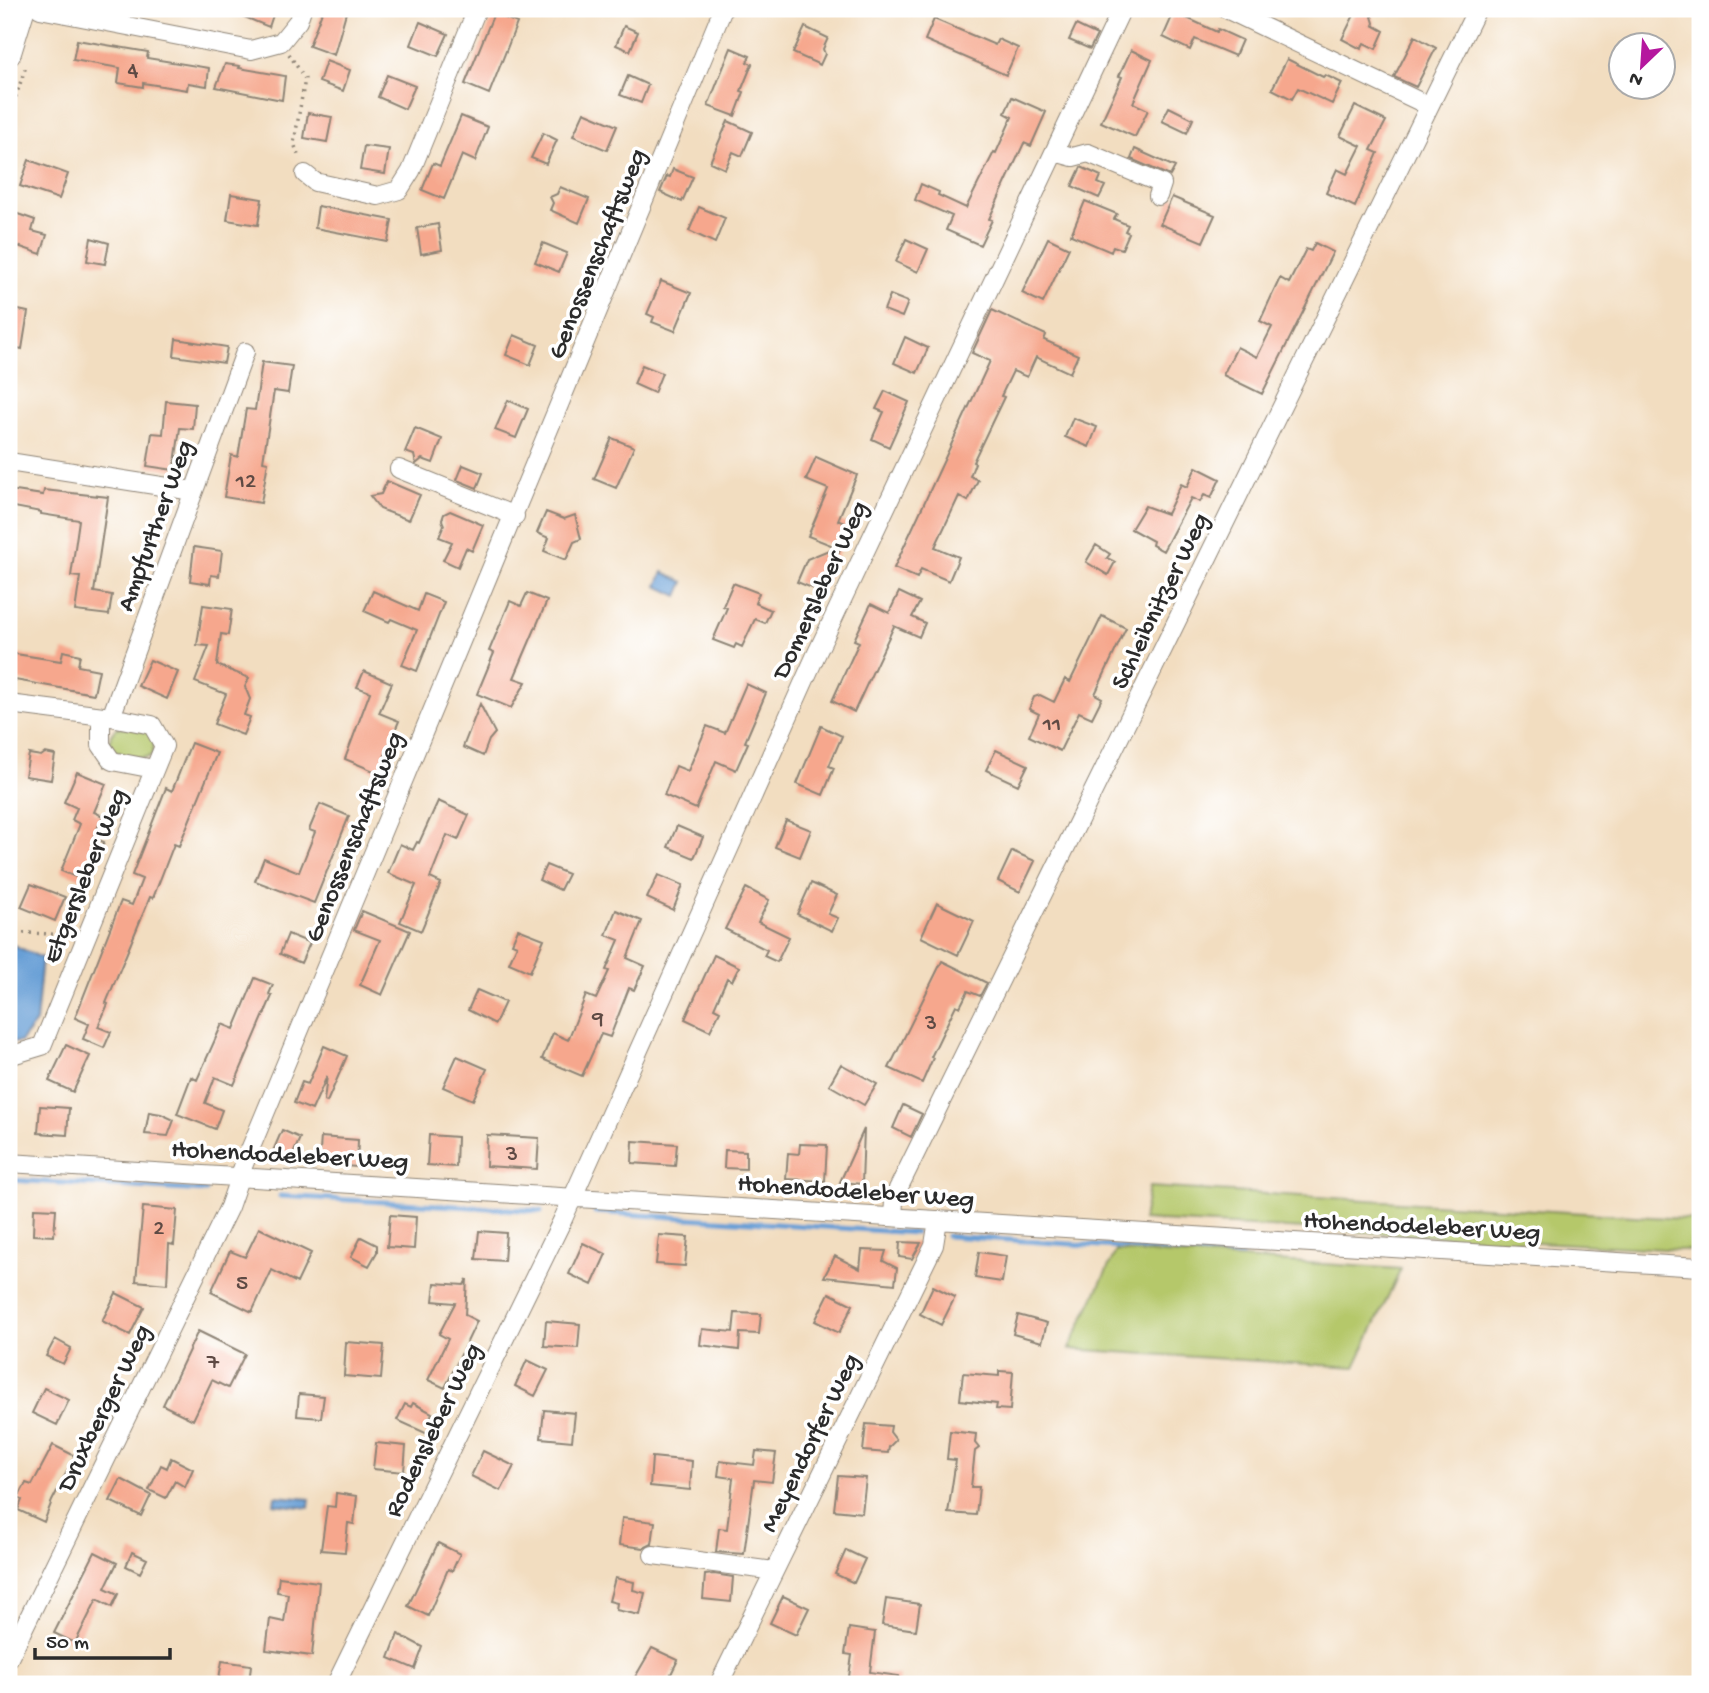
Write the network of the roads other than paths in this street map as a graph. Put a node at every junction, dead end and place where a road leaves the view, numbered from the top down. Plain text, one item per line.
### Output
1 (23, 9) edge
2 (40, 9) edge
3 (302, 9) edge
4 (477, 9) edge
5 (723, 9) edge
6 (1119, 9) edge
7 (1226, 9) edge
8 (1477, 9) edge
9 (17, 59) edge
10 (1429, 106) junction
11 (1055, 152) junction
12 (304, 174) road end
13 (1158, 196) dead end
14 (245, 352) dead end
15 (9, 462) edge
16 (399, 469) dead end
17 (193, 491) junction
18 (515, 516) junction
19 (9, 704) edge
20 (106, 716) junction
21 (155, 769) junction
22 (9, 1056) edge
23 (9, 1163) edge
24 (240, 1177) junction
25 (573, 1196) junction
26 (893, 1217) junction
27 (938, 1220) junction
28 (1700, 1267) edge
29 (653, 1555) dead end
30 (774, 1572) junction
31 (9, 1658) edge
32 (335, 1684) edge
33 (719, 1684) edge

1 - 9 main road
2 - 3 street
4 - 12 street
5 - 18 street, Genossenschaftsweg
6 - 11 street, Domersleber Weg
7 - 10 street
8 - 10 street, Schleibnitzer Weg
10 - 26 street, Schleibnitzer Weg
11 - 13 street
11 - 25 street, Domersleber Weg
14 - 17 street, Ampfurther Weg
15 - 17 street
16 - 18 street
17 - 20 street, Ampfurther Weg
18 - 24 street, Genossenschaftsweg
19 - 20 street, Etgersleber Weg
20 - 21 street, Etgersleber Weg
20 - 21 street, Etgersleber Weg
21 - 22 street, Etgersleber Weg
23 - 24 street, Hohendodeleber Weg
24 - 25 street, Hohendodeleber Weg
24 - 31 street, Druxberger Weg
25 - 26 street, Hohendodeleber Weg
25 - 32 street, Rodensleber Weg
26 - 27 street, Hohendodeleber Weg
27 - 28 street, Hohendodeleber Weg
27 - 30 street, Meyendorfer Weg
29 - 30 street
30 - 33 street, Meyendorfer Weg

